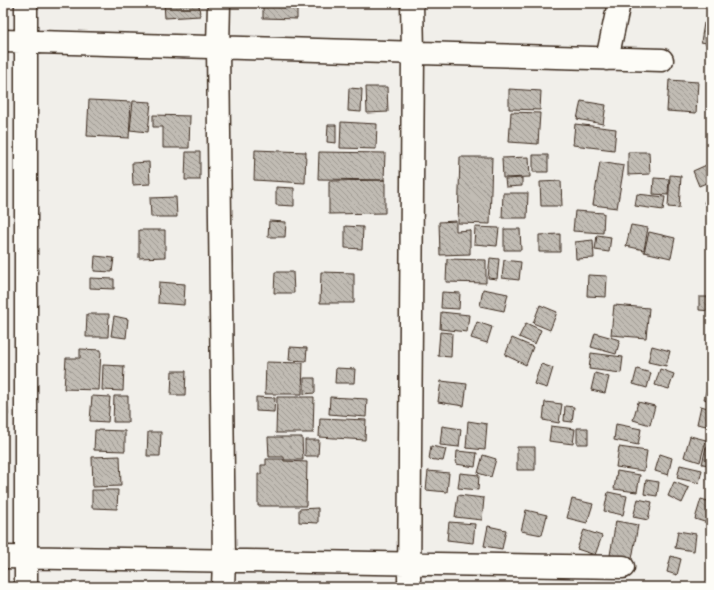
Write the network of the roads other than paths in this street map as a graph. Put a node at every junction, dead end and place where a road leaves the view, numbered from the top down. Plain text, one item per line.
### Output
1 (26, 3) edge
2 (219, 3) edge
3 (412, 3) edge
4 (618, 3) edge
5 (3, 41) edge
6 (25, 42) junction
7 (218, 48) junction
8 (413, 53) junction
9 (607, 59) junction
10 (662, 60) dead end
11 (3, 557) edge
12 (26, 558) junction
13 (224, 561) junction
14 (409, 564) junction
15 (623, 567) dead end
16 (26, 587) edge
17 (223, 587) edge
18 (409, 587) edge

1 - 6 street
2 - 7 street
3 - 8 street
4 - 9 street
5 - 6 street
6 - 7 street
6 - 12 street
7 - 8 street
7 - 13 street
8 - 9 street
8 - 14 street
9 - 10 street
11 - 12 street
12 - 13 street
12 - 16 street
13 - 14 street
13 - 17 street
14 - 15 street
14 - 18 street

